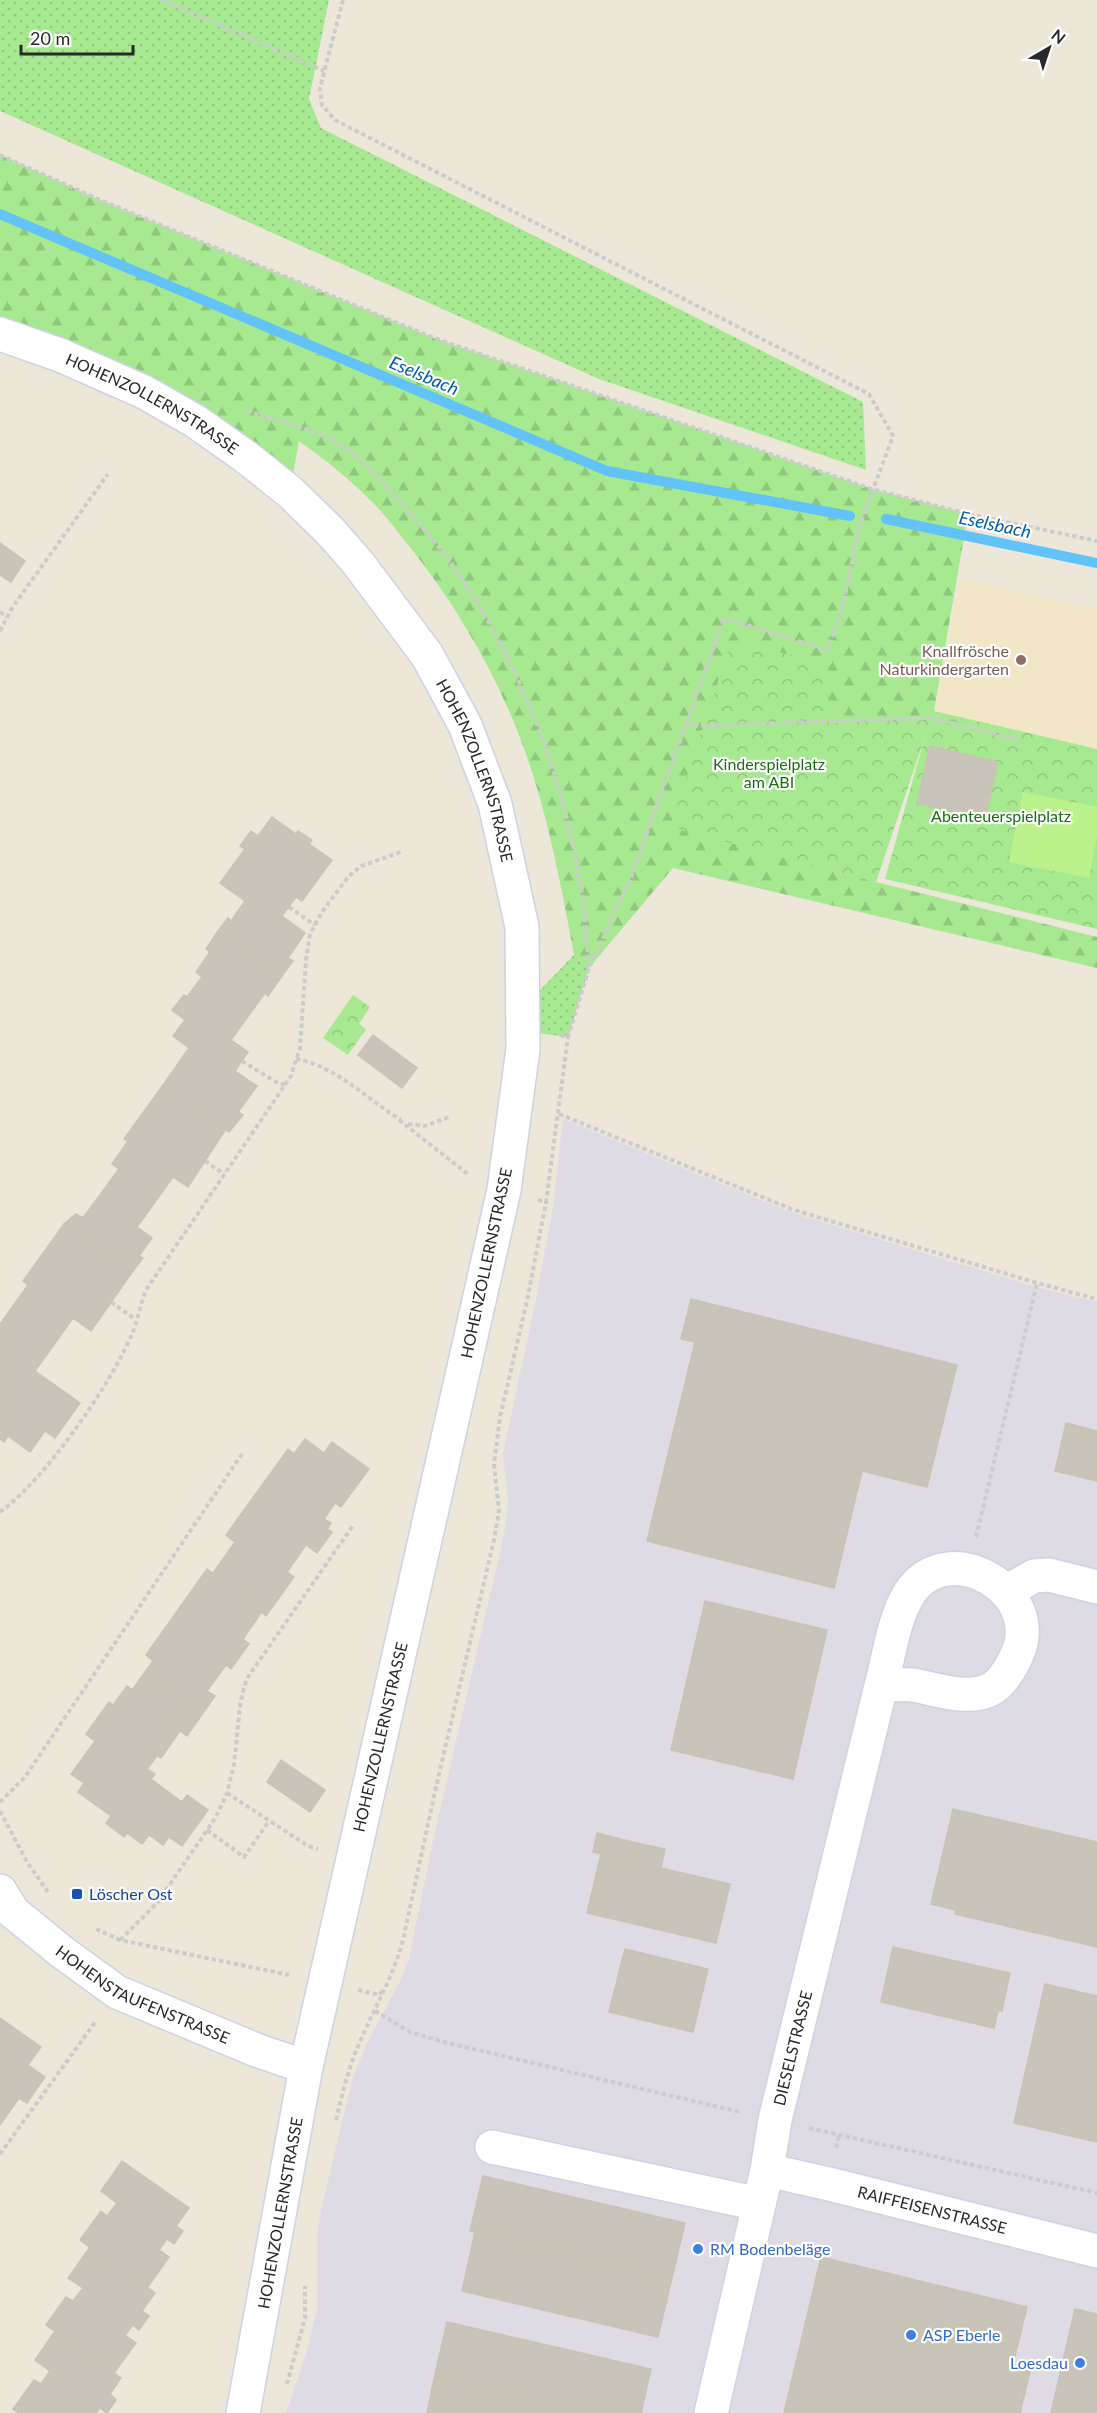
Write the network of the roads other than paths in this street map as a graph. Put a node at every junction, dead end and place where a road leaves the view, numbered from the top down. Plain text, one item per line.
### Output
1 (0, 334) edge
2 (1097, 1587) edge
3 (1006, 1592) junction
4 (881, 1686) junction
5 (4, 1908) edge
6 (306, 2067) junction
7 (492, 2147) dead end
8 (766, 2170) junction
9 (759, 2204) junction
10 (1097, 2251) edge
11 (243, 2413) edge
12 (711, 2413) edge

1 - 6 street, HOHENZOLLERNSTRASSE
2 - 3 street
3 - 4 street, DIESELSTRASSE
3 - 4 street, DIESELSTRASSE
4 - 8 street, DIESELSTRASSE
5 - 6 street, HOHENSTAUFENSTRASSE
6 - 11 street, HOHENZOLLERNSTRASSE
7 - 9 street
8 - 9 street, DIESELSTRASSE
8 - 10 street, RAIFFEISENSTRASSE
9 - 12 street, DIESELSTRASSE

